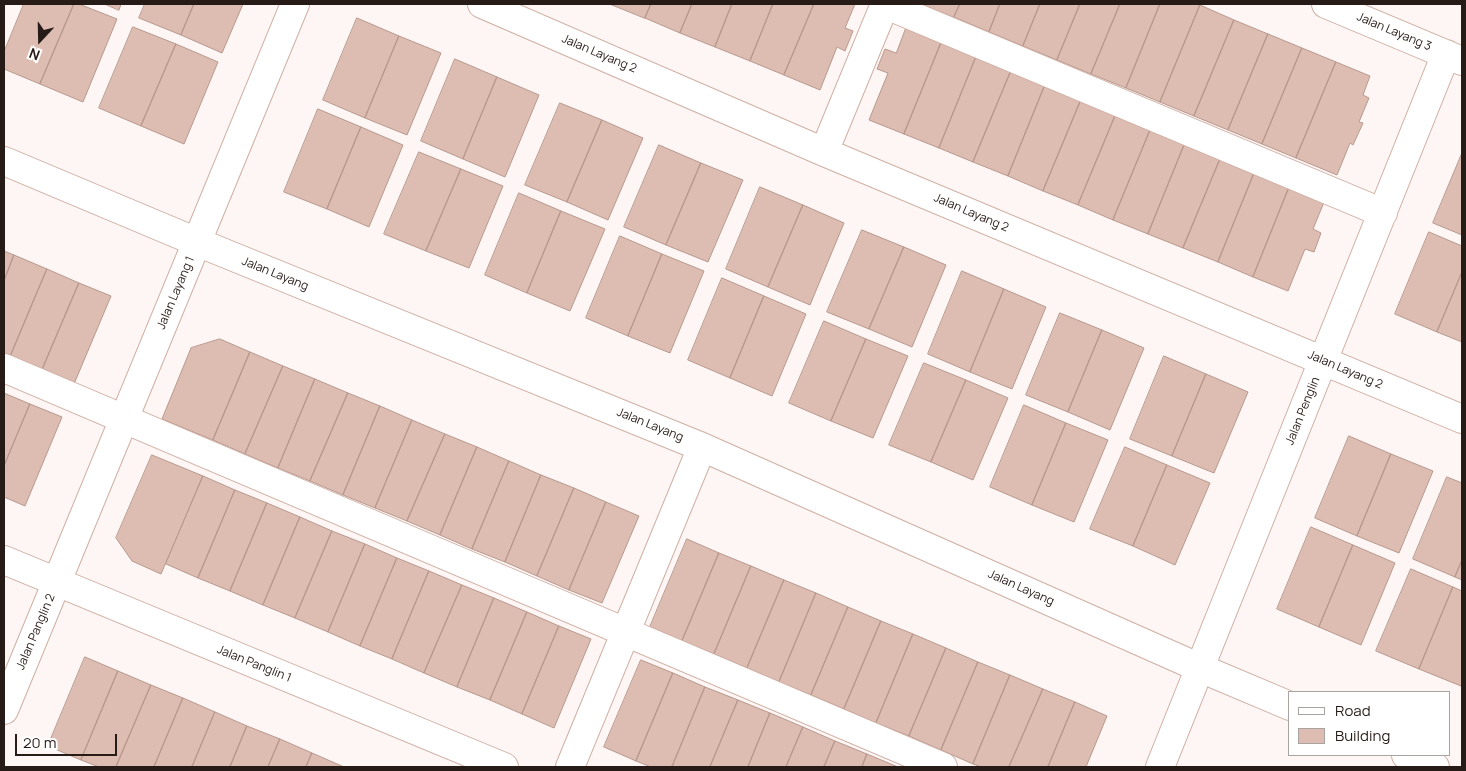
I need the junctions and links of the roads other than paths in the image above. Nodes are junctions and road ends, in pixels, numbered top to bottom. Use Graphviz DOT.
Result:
graph roads {
  1 [pos="295,4"];
  2 [pos="482,4"];
  3 [pos="885,4"];
  4 [pos="1326,4"];
  5 [pos="1454,57"];
  6 [pos="824,152"];
  7 [pos="4,161"];
  8 [pos="1382,213"];
  9 [pos="197,242"];
  10 [pos="1323,361"];
  11 [pos="4,368"];
  12 [pos="123,418"];
  13 [pos="1462,419"];
  14 [pos="702,447"];
  15 [pos="4,560"];
  16 [pos="57,582"];
  17 [pos="625,633"];
  18 [pos="1200,668"];
  19 [pos="1288,705"];
  20 [pos="4,710"];
  21 [pos="1408,756"];
  22 [pos="504,767"];
  23 [pos="570,767"];
  24 [pos="943,767"];
  25 [pos="1160,767"];
  26 [pos="1435,767"];
  1 -- 9 [label="street, Jalan Layang 1"];
  2 -- 6 [label="street, Jalan Layang 2"];
  3 -- 6 [label="street"];
  3 -- 8 [label="street"];
  4 -- 5 [label="street, Jalan Layang 3"];
  5 -- 8 [label="street, Jalan Penglin"];
  6 -- 10 [label="street, Jalan Layang 2"];
  7 -- 9 [label="street, Jalan Layang"];
  8 -- 10 [label="street, Jalan Penglin"];
  9 -- 12 [label="street, Jalan Layang 1"];
  9 -- 14 [label="street, Jalan Layang"];
  10 -- 13 [label="street, Jalan Layang 2"];
  10 -- 18 [label="street, Jalan Penglin"];
  11 -- 12 [label="street"];
  12 -- 16 [label="street, Jalan Layang 1"];
  12 -- 17 [label="street"];
  14 -- 17 [label="street"];
  14 -- 18 [label="street, Jalan Layang"];
  15 -- 16 [label="street, Jalan Panglin 1"];
  16 -- 20 [label="street, Jalan Panglin 2"];
  16 -- 22 [label="street, Jalan Panglin 1"];
  17 -- 23 [label="street"];
  17 -- 24 [label="street"];
  18 -- 19 [label="street, Jalan Layang"];
  18 -- 25 [label="street, Jalan Penglin"];
  21 -- 26 [label="street"];
}
